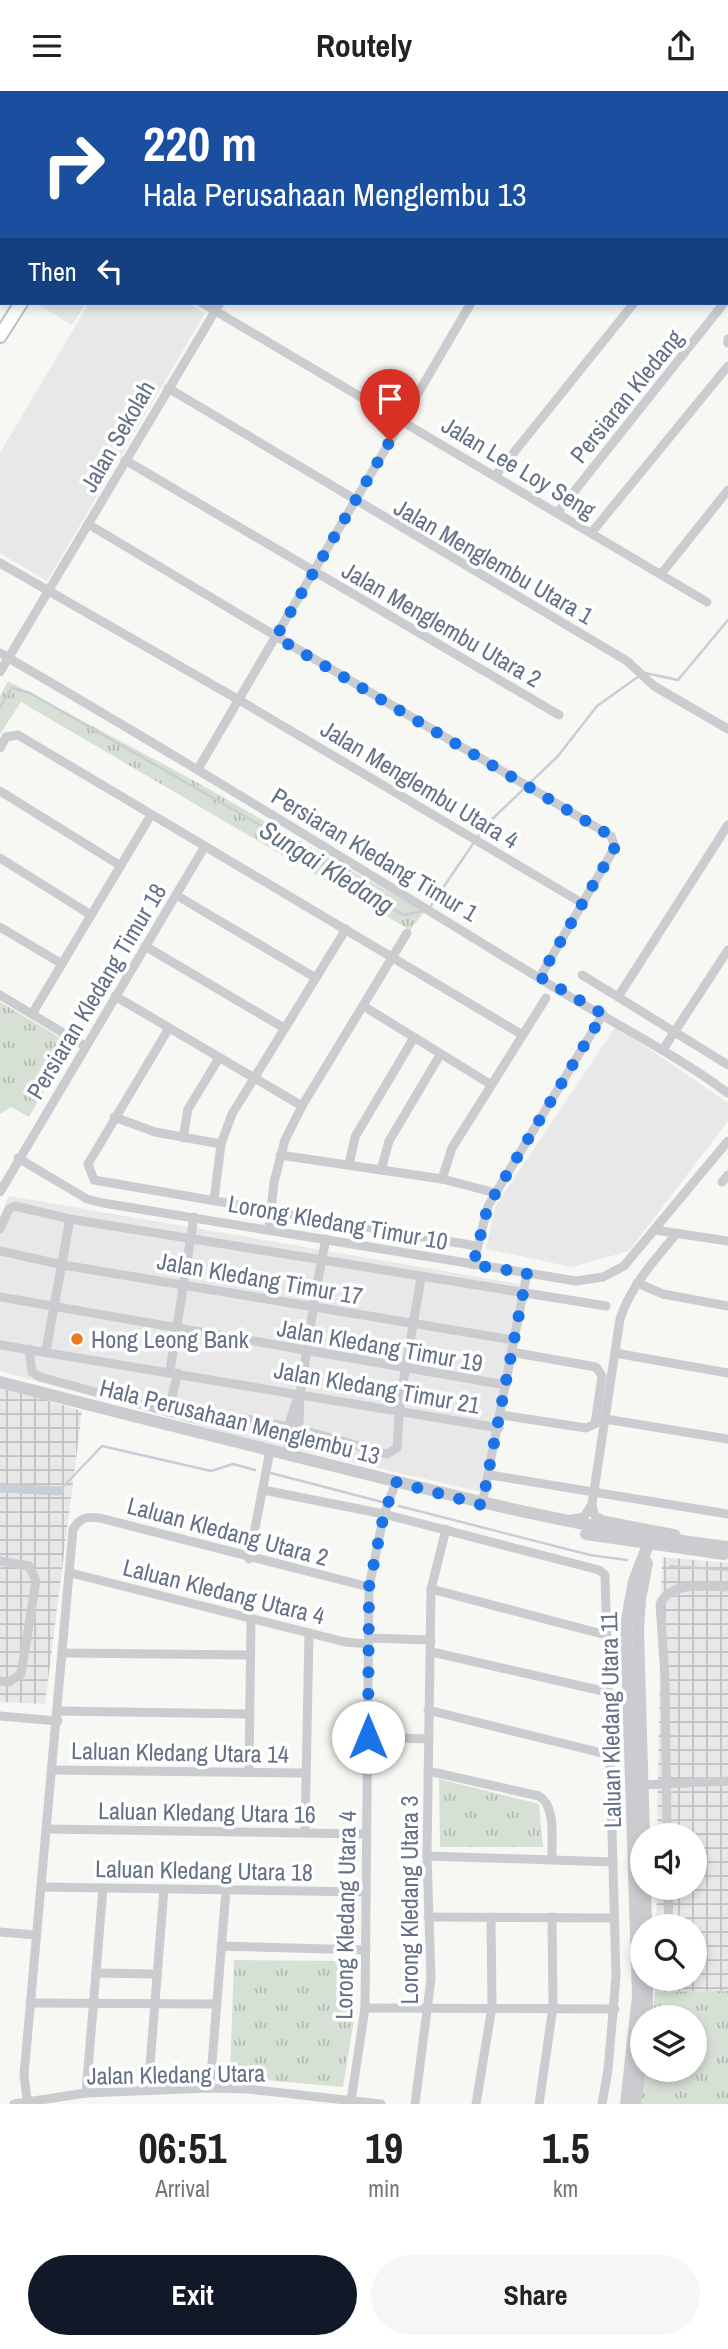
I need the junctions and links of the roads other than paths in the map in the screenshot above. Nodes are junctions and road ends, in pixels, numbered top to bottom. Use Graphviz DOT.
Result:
graph roads {
  1 [pos="17,305"];
  2 [pos="17,305"];
  3 [pos="470,305"];
  4 [pos="632,305"];
  5 [pos="722,305"];
  6 [pos="218,307"];
  7 [pos="0,328"];
  8 [pos="0,336"];
  9 [pos="728,366"];
  10 [pos="167,388"];
  11 [pos="401,420"];
  12 [pos="125,460"];
  13 [pos="495,476"];
  14 [pos="728,490"];
  15 [pos="355,502"];
  16 [pos="557,513"];
  17 [pos="88,524"];
  18 [pos="592,533"];
  19 [pos="0,563"];
  20 [pos="315,572"];
  21 [pos="662,573"];
  22 [pos="50,590"];
  23 [pos="707,602"];
  24 [pos="276,637"];
  25 [pos="4,655"];
  26 [pos="0,672"];
  27 [pos="239,699"];
  28 [pos="559,715"];
  29 [pos="728,729"];
  30 [pos="0,748"];
  31 [pos="198,769"];
  32 [pos="0,791"];
  33 [pos="151,815"];
  34 [pos="728,825"];
  35 [pos="205,846"];
  36 [pos="0,858"];
  37 [pos="121,866"];
  38 [pos="176,895"];
  39 [pos="582,903"];
  40 [pos="91,915"];
  41 [pos="0,927"];
  42 [pos="346,929"];
  43 [pos="407,933"];
  44 [pos="145,946"];
  45 [pos="728,950"];
  46 [pos="393,958"];
  47 [pos="62,964"];
  48 [pos="582,975"];
  49 [pos="540,977"];
  50 [pos="316,978"];
  51 [pos="0,996"];
  52 [pos="115,996"];
  53 [pos="546,997"];
  54 [pos="618,997"];
  55 [pos="365,1007"];
  56 [pos="32,1014"];
  57 [pos="603,1014"];
  58 [pos="169,1028"];
  59 [pos="284,1028"];
  60 [pos="675,1031"];
  61 [pos="521,1034"];
  62 [pos="413,1039"];
  63 [pos="85,1046"];
  64 [pos="664,1048"];
  65 [pos="440,1055"];
  66 [pos="219,1058"];
  67 [pos="728,1065"];
  68 [pos="253,1077"];
  69 [pos="490,1084"];
  70 [pos="728,1093"];
  71 [pos="302,1106"];
  72 [pos="114,1117"];
  73 [pos="183,1138"];
  74 [pos="728,1141"];
  75 [pos="221,1144"];
  76 [pos="280,1155"];
  77 [pos="18,1158"];
  78 [pos="349,1165"];
  79 [pos="381,1170"];
  80 [pos="442,1179"];
  81 [pos="0,1192"];
  82 [pos="496,1193"];
  83 [pos="214,1200"];
  84 [pos="270,1210"];
  85 [pos="194,1217"];
  86 [pos="71,1219"];
  87 [pos="0,1229"];
  88 [pos="269,1229"];
  89 [pos="655,1230"];
  90 [pos="677,1233"];
  91 [pos="191,1239"];
  92 [pos="326,1239"];
  93 [pos="728,1241"];
  94 [pos="476,1246"];
  95 [pos="0,1251"];
  96 [pos="321,1260"];
  97 [pos="63,1265"];
  98 [pos="473,1265"];
  99 [pos="527,1273"];
  100 [pos="421,1277"];
  101 [pos="636,1283"];
  102 [pos="184,1284"];
  103 [pos="522,1294"];
  104 [pos="0,1297"];
  105 [pos="728,1306"];
  106 [pos="314,1307"];
  107 [pos="607,1307"];
  108 [pos="54,1309"];
  109 [pos="413,1324"];
  110 [pos="177,1330"];
  111 [pos="513,1340"];
  112 [pos="0,1345"];
  113 [pos="29,1349"];
  114 [pos="46,1351"];
  115 [pos="307,1352"];
  116 [pos="511,1352"];
  117 [pos="615,1353"];
  118 [pos="406,1368"];
  119 [pos="174,1372"];
  120 [pos="728,1373"];
  121 [pos="0,1382"];
  122 [pos="506,1385"];
  123 [pos="300,1393"];
  124 [pos="400,1411"];
  125 [pos="168,1412"];
  126 [pos="501,1415"];
  127 [pos="605,1419"];
  128 [pos="288,1427"];
  129 [pos="499,1428"];
  130 [pos="299,1429"];
  131 [pos="728,1439"];
  132 [pos="270,1451"];
  133 [pos="288,1455"];
  134 [pos="490,1475"];
  135 [pos="396,1482"];
  136 [pos="263,1490"];
  137 [pos="593,1491"];
  138 [pos="476,1503"];
  139 [pos="592,1503"];
  140 [pos="384,1514"];
  141 [pos="728,1514"];
  142 [pos="545,1517"];
  143 [pos="446,1529"];
  144 [pos="596,1529"];
  145 [pos="609,1539"];
  146 [pos="648,1545"];
  147 [pos="701,1548"];
  148 [pos="726,1549"];
  149 [pos="249,1559"];
  150 [pos="0,1561"];
  151 [pos="71,1573"];
  152 [pos="638,1582"];
  153 [pos="369,1587"];
  154 [pos="728,1587"];
  155 [pos="431,1589"];
  156 [pos="251,1618"];
  157 [pos="309,1633"];
  158 [pos="606,1635"];
  159 [pos="431,1640"];
  160 [pos="369,1641"];
  161 [pos="432,1652"];
  162 [pos="64,1653"];
  163 [pos="250,1655"];
  164 [pos="0,1681"];
  165 [pos="607,1692"];
  166 [pos="429,1710"];
  167 [pos="250,1714"];
  168 [pos="0,1716"];
  169 [pos="58,1716"];
  170 [pos="368,1737"];
  171 [pos="428,1739"];
  172 [pos="610,1755"];
  173 [pos="53,1770"];
  174 [pos="428,1771"];
  175 [pos="249,1772"];
  176 [pos="306,1773"];
  177 [pos="728,1781"];
  178 [pos="666,1783"];
  179 [pos="643,1784"];
  180 [pos="644,1823"];
  181 [pos="667,1823"];
  182 [pos="47,1829"];
  183 [pos="305,1833"];
  184 [pos="366,1834"];
  185 [pos="427,1856"];
  186 [pos="552,1860"];
  187 [pos="613,1862"];
  188 [pos="41,1887"];
  189 [pos="103,1888"];
  190 [pos="164,1889"];
  191 [pos="226,1890"];
  192 [pos="366,1892"];
  193 [pos="428,1917"];
  194 [pos="491,1917"];
  195 [pos="552,1917"];
  196 [pos="614,1918"];
  197 [pos="0,1932"];
  198 [pos="36,1934"];
  199 [pos="221,1947"];
  200 [pos="366,1950"];
  201 [pos="96,1973"];
  202 [pos="157,1974"];
  203 [pos="30,2003"];
  204 [pos="93,2004"];
  205 [pos="155,2004"];
  206 [pos="216,2004"];
  207 [pos="429,2006"];
  208 [pos="492,2007"];
  209 [pos="553,2007"];
  210 [pos="365,2008"];
  211 [pos="615,2009"];
  212 [pos="638,2082"];
  213 [pos="210,2088"];
  214 [pos="148,2091"];
  215 [pos="86,2093"];
  216 [pos="27,2100"];
  217 [pos="351,2101"];
  218 [pos="14,2104"];
  219 [pos="380,2104"];
  220 [pos="415,2104"];
  221 [pos="476,2104"];
  222 [pos="540,2104"];
  223 [pos="602,2104"];
  224 [pos="626,2104"];
  225 [pos="635,2104"];
  1 -- 7 [label="main road"];
  2 -- 8 [label="main road"];
  3 -- 11 [label="street"];
  4 -- 13 [label="street"];
  5 -- 16 [label="street, Persiaran Kledang"];
  6 -- 10 [label="street, Jalan Sekolah"];
  6 -- 11 [label="street, Jalan Lee Loy Seng"];
  9 -- 18 [label="street"];
  10 -- 12 [label="street, Jalan Sekolah"];
  10 -- 15 [label="street, Jalan Menglembu Utara 1"];
  11 -- 13 [label="street, Jalan Lee Loy Seng"];
  11 -- 15 [label="street"];
  12 -- 17 [label="street, Jalan Sekolah"];
  12 -- 20 [label="street, Jalan Menglembu Utara 2"];
  13 -- 16 [label="street, Jalan Lee Loy Seng"];
  14 -- 21 [label="street"];
  15 -- 20 [label="street"];
  15 -- 29 [label="street, Jalan Menglembu Utara 1"];
  16 -- 18 [label="street, Jalan Lee Loy Seng"];
  17 -- 22 [label="street, Jalan Sekolah"];
  17 -- 24 [label="street"];
  18 -- 21 [label="street, Jalan Lee Loy Seng"];
  19 -- 22 [label="street, Jalan Menglembu Utara 4"];
  20 -- 24 [label="street"];
  20 -- 28 [label="street, Jalan Menglembu Utara 2"];
  21 -- 23 [label="street, Jalan Lee Loy Seng"];
  22 -- 25 [label="street, Jalan Sekolah"];
  22 -- 27 [label="street, Jalan Menglembu Utara 4"];
  24 -- 27 [label="street"];
  24 -- 39 [label="street"];
  25 -- 26 [label="street, Jalan Sekolah"];
  25 -- 31 [label="street, Persiaran Kledang Timur 1"];
  27 -- 31 [label="street"];
  27 -- 39 [label="street, Jalan Menglembu Utara 4"];
  30 -- 33 [label="street"];
  31 -- 49 [label="street, Persiaran Kledang Timur 1"];
  32 -- 37 [label="street"];
  33 -- 35 [label="street"];
  33 -- 37 [label="street"];
  34 -- 54 [label="street"];
  35 -- 38 [label="street, Persiaran Kledang Timur 18"];
  35 -- 42 [label="street"];
  36 -- 40 [label="street"];
  37 -- 40 [label="street"];
  38 -- 44 [label="street, Persiaran Kledang Timur 18"];
  38 -- 50 [label="street"];
  39 -- 49 [label="street"];
  40 -- 47 [label="street"];
  41 -- 47 [label="street"];
  42 -- 46 [label="street"];
  42 -- 50 [label="street"];
  43 -- 46 [label="street"];
  44 -- 52 [label="street, Persiaran Kledang Timur 18"];
  44 -- 59 [label="street"];
  45 -- 60 [label="street"];
  46 -- 55 [label="street"];
  46 -- 61 [label="street"];
  47 -- 56 [label="street"];
  48 -- 54 [label="street"];
  49 -- 57 [label="street, Persiaran Kledang Timur 1"];
  50 -- 59 [label="street"];
  51 -- 56 [label="street"];
  52 -- 58 [label="street"];
  52 -- 63 [label="street, Persiaran Kledang Timur 18"];
  53 -- 61 [label="street"];
  54 -- 60 [label="street"];
  55 -- 62 [label="street"];
  55 -- 71 [label="street"];
  56 -- 63 [label="street"];
  57 -- 64 [label="street, Persiaran Kledang Timur 1"];
  57 -- 82 [label="street"];
  58 -- 66 [label="street"];
  58 -- 72 [label="street"];
  59 -- 68 [label="street"];
  60 -- 64 [label="street"];
  60 -- 67 [label="street"];
  61 -- 69 [label="street"];
  62 -- 65 [label="street"];
  62 -- 78 [label="street"];
  63 -- 77 [label="street, Persiaran Kledang Timur 18"];
  64 -- 70 [label="street, Persiaran Kledang Timur 1"];
  65 -- 69 [label="street"];
  65 -- 79 [label="street"];
  66 -- 68 [label="street"];
  66 -- 73 [label="street"];
  68 -- 71 [label="street"];
  68 -- 75 [label="street"];
  69 -- 80 [label="street"];
  71 -- 76 [label="street"];
  72 -- 73 [label="street"];
  72 -- 83 [label="street, Lorong Kledang Timur 10"];
  73 -- 75 [label="street"];
  74 -- 89 [label="street, Lorong Kledang Timur 10"];
  75 -- 83 [label="street"];
  76 -- 78 [label="street"];
  76 -- 84 [label="street"];
  77 -- 81 [label="street, Persiaran Kledang Timur 18"];
  77 -- 85 [label="street, Lorong Kledang Timur 10"];
  78 -- 79 [label="street"];
  79 -- 80 [label="street"];
  80 -- 82 [label="street"];
  82 -- 94 [label="street"];
  83 -- 84 [label="street, Lorong Kledang Timur 10"];
  84 -- 88 [label="street"];
  84 -- 94 [label="street, Lorong Kledang Timur 10"];
  85 -- 88 [label="street, Lorong Kledang Timur 10"];
  85 -- 91 [label="street"];
  86 -- 87 [label="street"];
  86 -- 91 [label="street"];
  86 -- 97 [label="street"];
  88 -- 92 [label="street, Lorong Kledang Timur 10"];
  89 -- 90 [label="street"];
  89 -- 99 [label="street, Lorong Kledang Timur 10"];
  90 -- 93 [label="street"];
  90 -- 101 [label="street"];
  91 -- 96 [label="street"];
  91 -- 102 [label="street"];
  92 -- 96 [label="street"];
  92 -- 98 [label="street, Lorong Kledang Timur 10"];
  94 -- 98 [label="street"];
  95 -- 97 [label="street, Jalan Kledang Timur 17"];
  96 -- 100 [label="street"];
  96 -- 106 [label="street"];
  97 -- 102 [label="street, Jalan Kledang Timur 17"];
  97 -- 108 [label="street"];
  98 -- 99 [label="street, Lorong Kledang Timur 10"];
  99 -- 103 [label="street"];
  100 -- 103 [label="street"];
  100 -- 109 [label="street"];
  101 -- 105 [label="street"];
  101 -- 117 [label="street"];
  102 -- 106 [label="street, Jalan Kledang Timur 17"];
  102 -- 110 [label="street"];
  103 -- 107 [label="street"];
  103 -- 111 [label="street"];
  104 -- 108 [label="street, Jalan Kledang Timur 19"];
  106 -- 109 [label="street, Jalan Kledang Timur 17"];
  106 -- 115 [label="street"];
  108 -- 110 [label="street, Jalan Kledang Timur 19"];
  108 -- 114 [label="street"];
  109 -- 111 [label="street, Jalan Kledang Timur 17"];
  109 -- 118 [label="street"];
  110 -- 115 [label="street, Jalan Kledang Timur 19"];
  110 -- 119 [label="street"];
  111 -- 116 [label="street"];
  112 -- 113 [label="street, Jalan Kledang Timur 21"];
  113 -- 114 [label="street, Jalan Kledang Timur 21"];
  113 -- 125 [label="street"];
  114 -- 119 [label="street, Jalan Kledang Timur 21"];
  115 -- 118 [label="street, Jalan Kledang Timur 19"];
  115 -- 123 [label="street"];
  116 -- 122 [label="street"];
  116 -- 126 [label="street"];
  117 -- 120 [label="street"];
  117 -- 127 [label="street"];
  118 -- 122 [label="street, Jalan Kledang Timur 19"];
  118 -- 124 [label="street"];
  119 -- 123 [label="street, Jalan Kledang Timur 21"];
  119 -- 125 [label="street"];
  121 -- 132 [label="street, Hala Perusahaan Menglembu 13"];
  122 -- 126 [label="street"];
  123 -- 124 [label="street, Jalan Kledang Timur 21"];
  123 -- 128 [label="street"];
  123 -- 130 [label="street"];
  124 -- 129 [label="street, Jalan Kledang Timur 21"];
  124 -- 130 [label="street"];
  125 -- 128 [label="street"];
  126 -- 129 [label="street"];
  127 -- 131 [label="street"];
  127 -- 137 [label="street"];
  128 -- 133 [label="street"];
  129 -- 134 [label="street"];
  130 -- 133 [label="street"];
  132 -- 133 [label="street, Hala Perusahaan Menglembu 13"];
  132 -- 136 [label="street"];
  133 -- 135 [label="street, Hala Perusahaan Menglembu 13"];
  134 -- 137 [label="street"];
  134 -- 138 [label="street"];
  135 -- 138 [label="street, Hala Perusahaan Menglembu 13"];
  135 -- 140 [label="street, Lorong Kledang Utara 4"];
  136 -- 140 [label="street"];
  136 -- 149 [label="street"];
  137 -- 139 [label="street"];
  137 -- 141 [label="street"];
  138 -- 142 [label="street, Hala Perusahaan Menglembu 13"];
  138 -- 145 [label="street, Hala Perusahaan Menglembu 13"];
  139 -- 142 [label="street"];
  139 -- 148 [label="street"];
  140 -- 143 [label="street"];
  140 -- 153 [label="street, Lorong Kledang Utara 4"];
  142 -- 144 [label="street, Hala Perusahaan Menglembu 13"];
  143 -- 155 [label="street, Lorong Kledang Utara 3"];
  143 -- 158 [label="street"];
  144 -- 146 [label="street"];
  144 -- 147 [label="street, Hala Perusahaan Menglembu 13"];
  145 -- 146 [label="street, Hala Perusahaan Menglembu 13"];
  145 -- 152 [label="street"];
  146 -- 147 [label="street, Hala Perusahaan Menglembu 13"];
  146 -- 152 [label="street, Laluan Kledang Utara 11"];
  147 -- 148 [label="street, Hala Perusahaan Menglembu 13"];
  147 -- 152 [label="street"];
  149 -- 151 [label="street, Laluan Kledang Utara 2"];
  149 -- 153 [label="street, Laluan Kledang Utara 2"];
  150 -- 164 [label="street"];
  151 -- 156 [label="street, Laluan Kledang Utara 4"];
  151 -- 162 [label="street"];
  152 -- 179 [label="street, Laluan Kledang Utara 11"];
  152 -- 224 [label="street, Laluan Kledang Utara 11"];
  153 -- 160 [label="street, Lorong Kledang Utara 4"];
  154 -- 178 [label="street"];
  155 -- 158 [label="street"];
  155 -- 159 [label="street, Lorong Kledang Utara 3"];
  156 -- 157 [label="street, Laluan Kledang Utara 4"];
  156 -- 163 [label="street"];
  157 -- 160 [label="street, Laluan Kledang Utara 4"];
  157 -- 176 [label="street"];
  158 -- 165 [label="street"];
  159 -- 160 [label="street, Laluan Kledang Utara 4"];
  159 -- 161 [label="street, Lorong Kledang Utara 3"];
  160 -- 170 [label="street, Lorong Kledang Utara 4"];
  161 -- 165 [label="street"];
  161 -- 166 [label="street, Lorong Kledang Utara 3"];
  162 -- 163 [label="street"];
  162 -- 169 [label="street"];
  163 -- 167 [label="street"];
  165 -- 172 [label="street"];
  166 -- 171 [label="street, Lorong Kledang Utara 3"];
  166 -- 172 [label="street"];
  167 -- 169 [label="street"];
  167 -- 175 [label="street"];
  168 -- 169 [label="street"];
  169 -- 173 [label="street"];
  170 -- 171 [label="street"];
  170 -- 184 [label="street, Lorong Kledang Utara 4"];
  171 -- 174 [label="street, Lorong Kledang Utara 3"];
  172 -- 187 [label="street"];
  173 -- 175 [label="street, Laluan Kledang Utara 14"];
  173 -- 182 [label="street"];
  174 -- 185 [label="street, Lorong Kledang Utara 3"];
  174 -- 186 [label="street"];
  175 -- 176 [label="street, Laluan Kledang Utara 14"];
  176 -- 183 [label="street"];
  177 -- 178 [label="street"];
  178 -- 179 [label="street"];
  178 -- 181 [label="street"];
  179 -- 180 [label="street, Laluan Kledang Utara 11"];
  182 -- 183 [label="street, Laluan Kledang Utara 16"];
  182 -- 188 [label="street"];
  183 -- 184 [label="street, Laluan Kledang Utara 16"];
  184 -- 192 [label="street, Lorong Kledang Utara 4"];
  185 -- 186 [label="street"];
  185 -- 193 [label="street, Lorong Kledang Utara 3"];
  186 -- 187 [label="street"];
  187 -- 196 [label="street"];
  188 -- 189 [label="street, Laluan Kledang Utara 18"];
  188 -- 198 [label="street"];
  189 -- 190 [label="street, Laluan Kledang Utara 18"];
  189 -- 201 [label="street"];
  190 -- 191 [label="street, Laluan Kledang Utara 18"];
  190 -- 202 [label="street"];
  191 -- 192 [label="street, Laluan Kledang Utara 18"];
  191 -- 199 [label="street"];
  192 -- 200 [label="street, Lorong Kledang Utara 4"];
  193 -- 194 [label="street"];
  193 -- 207 [label="street, Lorong Kledang Utara 3"];
  194 -- 195 [label="street"];
  194 -- 208 [label="street"];
  195 -- 196 [label="street"];
  195 -- 209 [label="street"];
  196 -- 211 [label="street"];
  197 -- 198 [label="street"];
  198 -- 203 [label="street"];
  199 -- 200 [label="street"];
  199 -- 206 [label="street"];
  200 -- 210 [label="street, Lorong Kledang Utara 4"];
  201 -- 202 [label="street"];
  201 -- 204 [label="street"];
  202 -- 205 [label="street"];
  203 -- 204 [label="street"];
  203 -- 216 [label="street"];
  204 -- 205 [label="street"];
  204 -- 215 [label="street"];
  205 -- 206 [label="street"];
  205 -- 214 [label="street"];
  206 -- 213 [label="street"];
  207 -- 208 [label="street"];
  207 -- 210 [label="street"];
  207 -- 220 [label="street, Lorong Kledang Utara 3"];
  208 -- 209 [label="street"];
  208 -- 221 [label="street"];
  209 -- 211 [label="street"];
  209 -- 222 [label="street"];
  210 -- 217 [label="street, Lorong Kledang Utara 4"];
  211 -- 223 [label="street"];
  212 -- 225 [label="street"];
  213 -- 214 [label="street, Jalan Kledang Utara"];
  213 -- 217 [label="street, Jalan Kledang Utara"];
  214 -- 215 [label="street, Jalan Kledang Utara"];
  215 -- 216 [label="street, Jalan Kledang Utara"];
  216 -- 218 [label="street, Jalan Kledang Utara"];
  217 -- 219 [label="street, Jalan Kledang Utara"];
}
